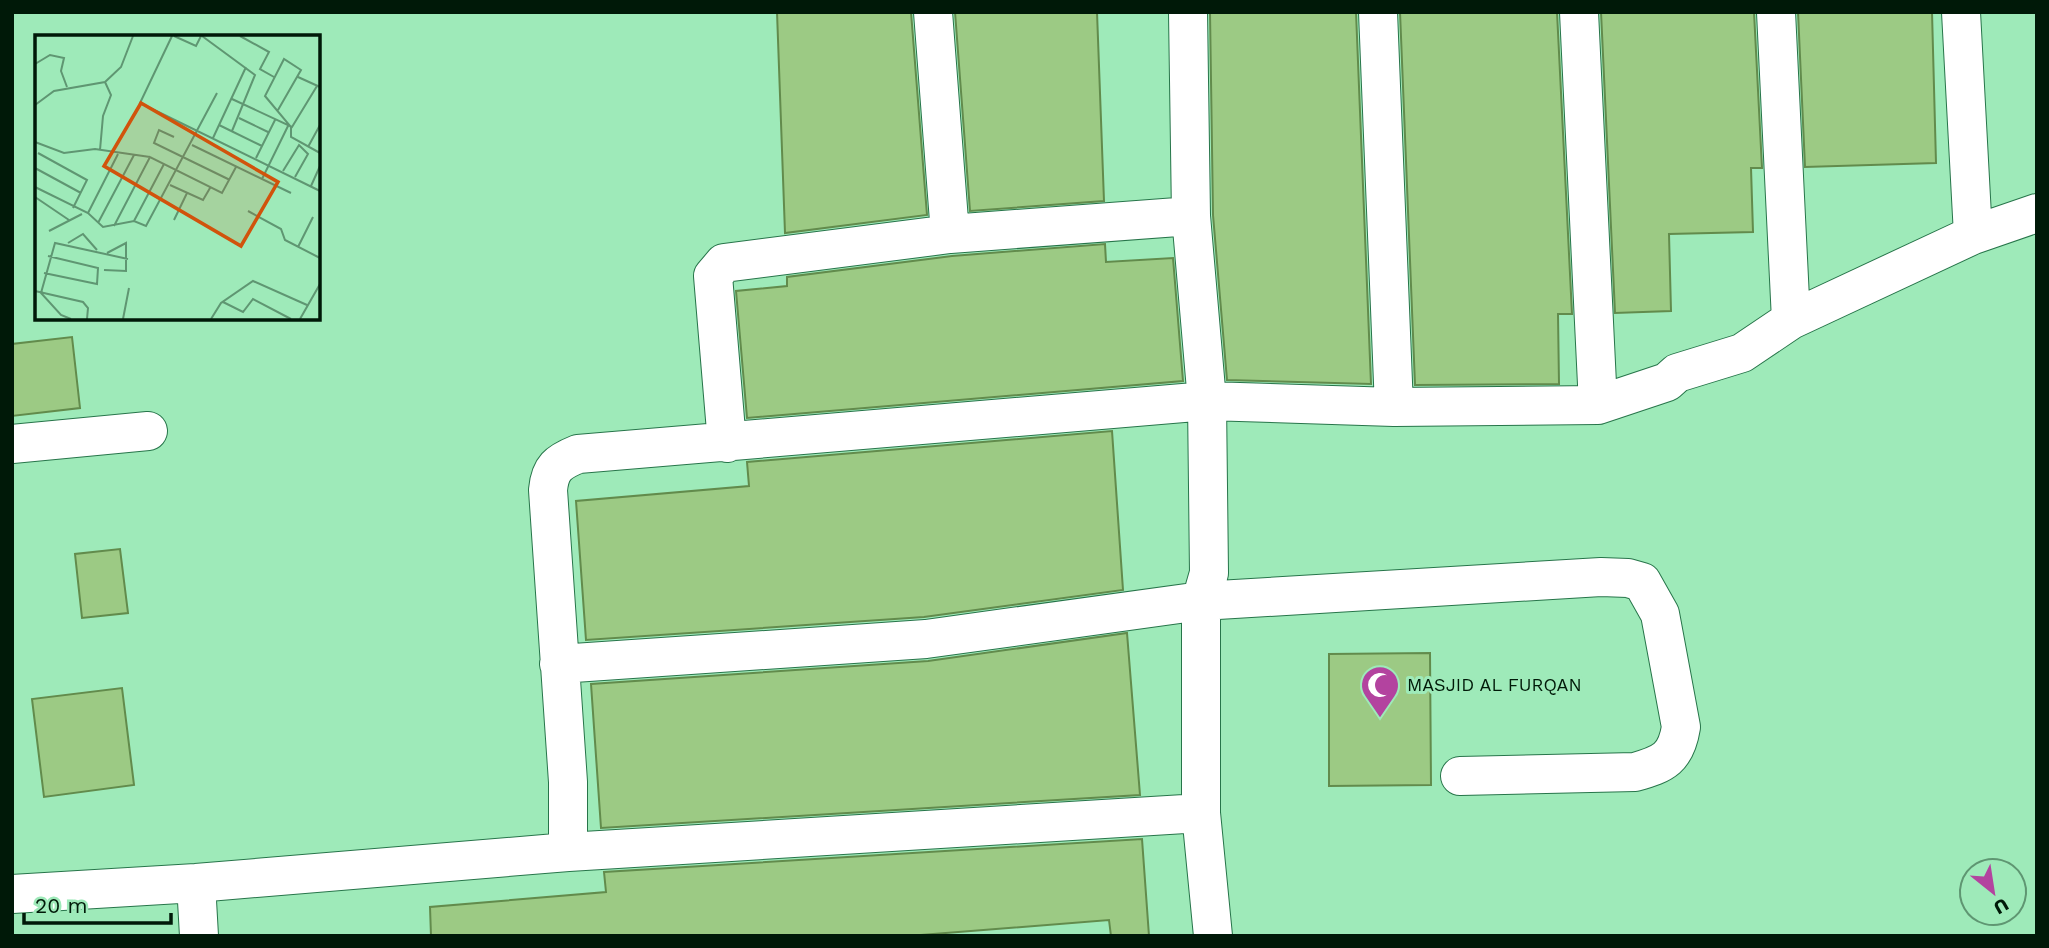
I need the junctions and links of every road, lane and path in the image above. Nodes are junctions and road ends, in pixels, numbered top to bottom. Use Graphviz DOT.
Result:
graph roads {
  1 [pos="933,12"];
  2 [pos="1188,12"];
  3 [pos="1378,12"];
  4 [pos="1578,12"];
  5 [pos="1776,12"];
  6 [pos="1961,12"];
  7 [pos="2037,213"];
  8 [pos="1191,216"];
  9 [pos="950,234"];
  10 [pos="1973,234"];
  11 [pos="1791,320"];
  12 [pos="1207,401"];
  13 [pos="1598,405"];
  14 [pos="1394,407"];
  15 [pos="148,431"];
  16 [pos="727,443"];
  17 [pos="12,444"];
  18 [pos="1202,601"];
  19 [pos="559,664"];
  20 [pos="1460,776"];
  21 [pos="1201,813"];
  22 [pos="568,852"];
  23 [pos="196,883"];
  24 [pos="12,894"];
  25 [pos="199,936"];
  26 [pos="1213,936"];
  1 -- 9 [label="street"];
  2 -- 8 [label="street"];
  3 -- 14 [label="street"];
  4 -- 13 [label="street"];
  5 -- 11 [label="street"];
  6 -- 10 [label="street"];
  7 -- 10 [label="street"];
  8 -- 9 [label="street"];
  8 -- 12 [label="street"];
  9 -- 16 [label="street"];
  10 -- 11 [label="street"];
  11 -- 13 [label="street"];
  12 -- 14 [label="street"];
  12 -- 16 [label="street"];
  12 -- 18 [label="street"];
  13 -- 14 [label="street"];
  15 -- 17 [label="street"];
  16 -- 19 [label="street"];
  18 -- 19 [label="street"];
  18 -- 20 [label="street"];
  18 -- 21 [label="street"];
  19 -- 22 [label="street"];
  21 -- 22 [label="street"];
  21 -- 26 [label="street"];
  22 -- 23 [label="street"];
  23 -- 24 [label="street"];
  23 -- 25 [label="street"];
}
